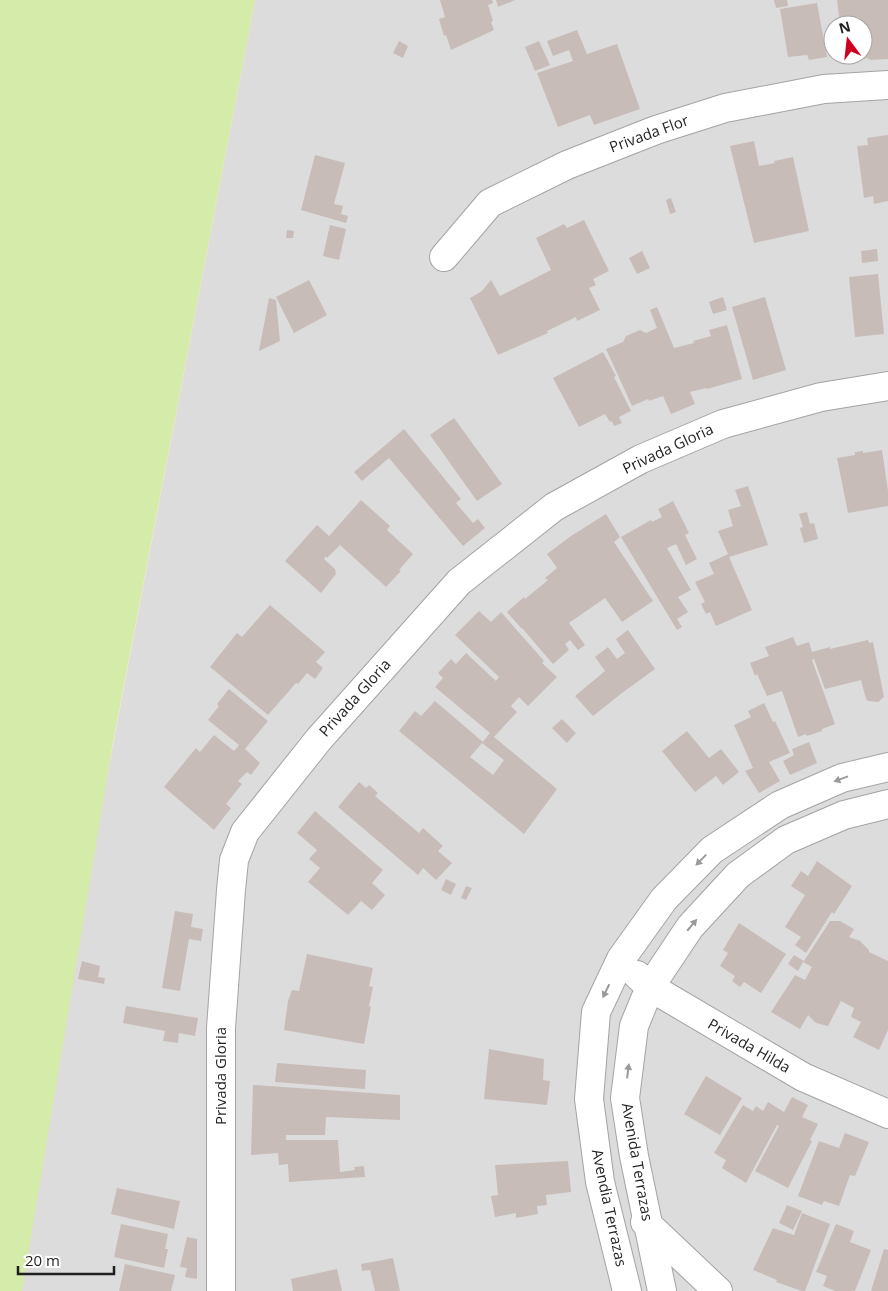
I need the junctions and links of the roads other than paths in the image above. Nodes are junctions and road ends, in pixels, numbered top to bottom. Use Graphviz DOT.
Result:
graph roads {
  1 [pos="888,85"];
  2 [pos="444,257"];
  3 [pos="888,386"];
  4 [pos="888,767"];
  5 [pos="888,804"];
  6 [pos="621,959"];
  7 [pos="650,987"];
  8 [pos="888,1114"];
  9 [pos="600,1182"];
  10 [pos="648,1224"];
  11 [pos="221,1291"];
  12 [pos="627,1291"];
  13 [pos="662,1291"];
  14 [pos="718,1291"];
  1 -- 2 [label="street, Privada Flor"];
  3 -- 11 [label="street, Privada Gloria"];
  4 -- 6 [label="street, Avendia Terrazas, one-way"];
  7 -- 5 [label="street, Avenida Terrazas, one-way"];
  6 -- 7 [label="street, Privada Hilda"];
  6 -- 9 [label="street, Avendia Terrazas, one-way"];
  7 -- 8 [label="street, Privada Hilda"];
  10 -- 7 [label="street, Avenida Terrazas, one-way"];
  9 -- 10 [label="street"];
  9 -- 12 [label="street, Avendia Terrazas"];
  10 -- 13 [label="street, Avenida Terrazas"];
  10 -- 14 [label="street"];
}
